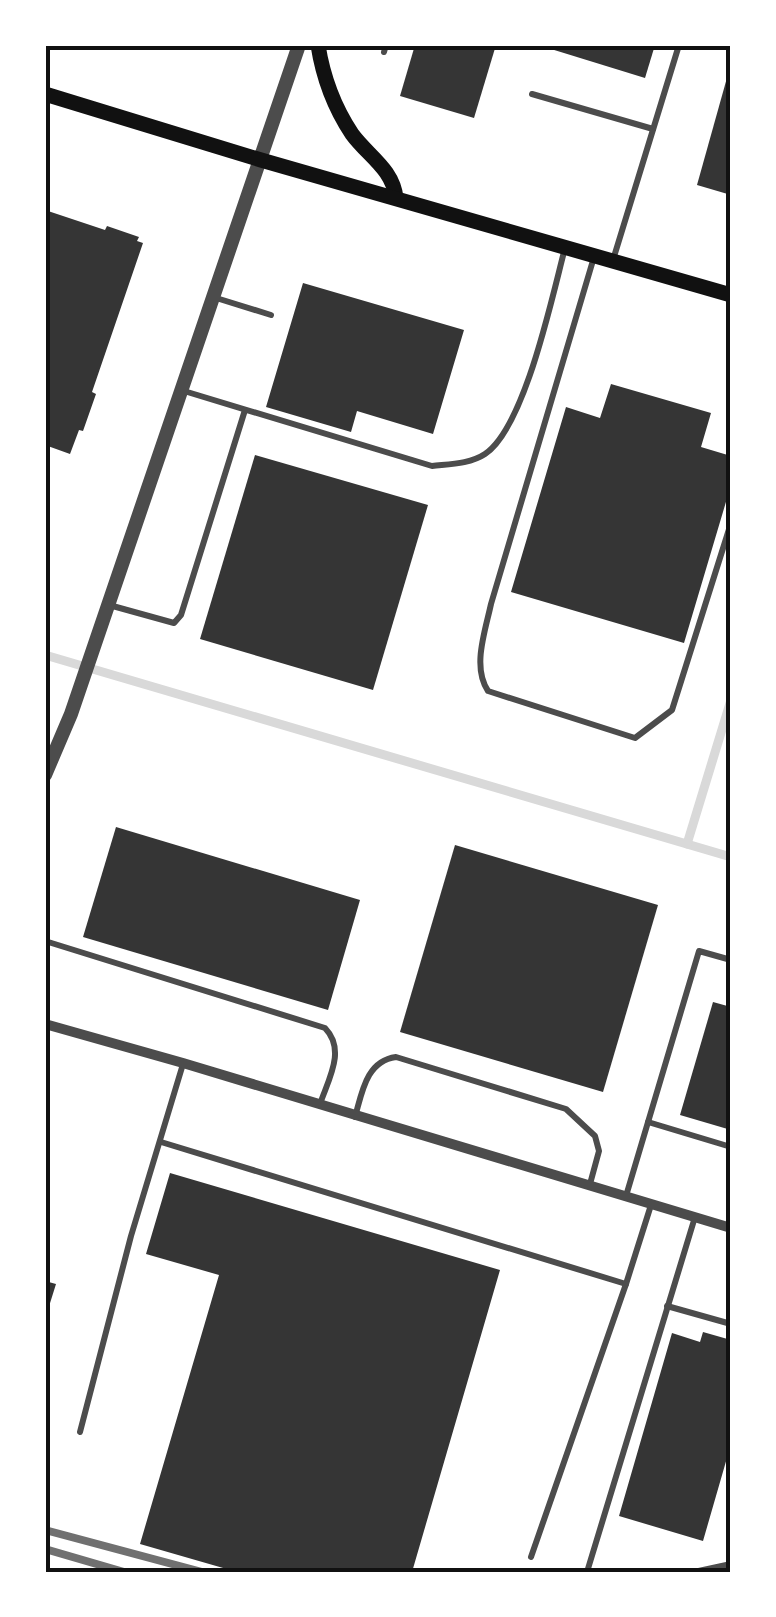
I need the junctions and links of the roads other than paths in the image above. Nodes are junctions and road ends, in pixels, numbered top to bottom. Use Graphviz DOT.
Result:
graph roads {
  1 [pos="300,45"];
  2 [pos="318,45"];
  3 [pos="678,45"];
  4 [pos="45,94"];
  5 [pos="532,94"];
  6 [pos="653,128"];
  7 [pos="261,160"];
  8 [pos="396,198"];
  9 [pos="566,247"];
  10 [pos="595,256"];
  11 [pos="613,261"];
  12 [pos="731,295"];
  13 [pos="212,297"];
  14 [pos="271,315"];
  15 [pos="180,389"];
  16 [pos="245,410"];
  17 [pos="731,523"];
  18 [pos="108,605"];
  19 [pos="46,773"];
  20 [pos="45,942"];
  21 [pos="731,960"];
  22 [pos="45,1024"];
  23 [pos="183,1063"];
  24 [pos="320,1104"];
  25 [pos="355,1117"];
  26 [pos="648,1122"];
  27 [pos="161,1142"];
  28 [pos="731,1147"];
  29 [pos="590,1186"];
  30 [pos="626,1197"];
  31 [pos="651,1205"];
  32 [pos="695,1217"];
  33 [pos="731,1228"];
  34 [pos="626,1284"];
  35 [pos="668,1306"];
  36 [pos="731,1324"];
  37 [pos="80,1432"];
  38 [pos="531,1557"];
  39 [pos="731,1564"];
  40 [pos="586,1572"];
  41 [pos="694,1572"];
  1 -- 7 [label="street"];
  2 -- 8 [label="main road"];
  3 -- 6 [label="lane"];
  4 -- 7 [label="main road"];
  5 -- 6 [label="lane"];
  6 -- 11 [label="lane"];
  7 -- 8 [label="main road"];
  7 -- 13 [label="street"];
  8 -- 9 [label="main road"];
  9 -- 10 [label="main road"];
  9 -- 16 [label="lane"];
  10 -- 11 [label="main road"];
  10 -- 17 [label="lane"];
  11 -- 12 [label="main road"];
  13 -- 14 [label="lane"];
  13 -- 15 [label="street"];
  15 -- 16 [label="lane"];
  15 -- 18 [label="street"];
  16 -- 18 [label="lane"];
  18 -- 19 [label="street"];
  20 -- 24 [label="lane"];
  21 -- 26 [label="lane"];
  22 -- 23 [label="street"];
  23 -- 24 [label="street"];
  23 -- 27 [label="lane"];
  24 -- 25 [label="street"];
  25 -- 29 [label="street"];
  25 -- 29 [label="lane"];
  26 -- 28 [label="lane"];
  26 -- 30 [label="lane"];
  27 -- 34 [label="lane"];
  27 -- 37 [label="lane"];
  29 -- 30 [label="street"];
  30 -- 31 [label="street"];
  31 -- 32 [label="street"];
  31 -- 34 [label="lane"];
  32 -- 33 [label="street"];
  32 -- 35 [label="lane"];
  34 -- 38 [label="lane"];
  35 -- 36 [label="lane"];
  35 -- 40 [label="lane"];
  39 -- 41 [label="lane"];
}
